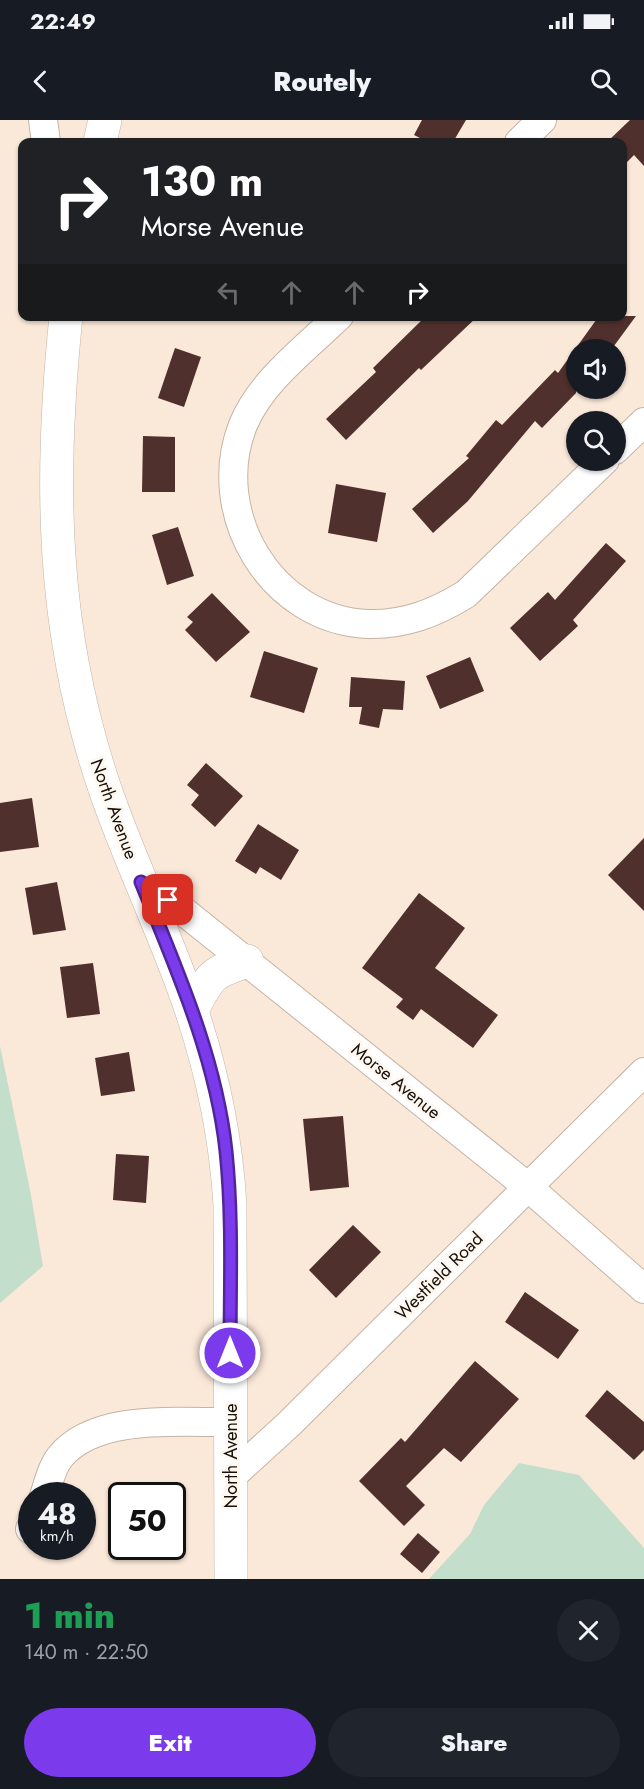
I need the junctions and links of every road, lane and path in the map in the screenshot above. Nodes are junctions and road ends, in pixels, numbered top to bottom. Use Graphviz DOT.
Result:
graph roads {
  1 [pos="43,120"];
  2 [pos="105,120"];
  3 [pos="542,120"];
  4 [pos="45,138"];
  5 [pos="101,138"];
  6 [pos="523,138"];
  7 [pos="66,321"];
  8 [pos="334,321"];
  9 [pos="644,422"];
  10 [pos="626,439"];
  11 [pos="593,471"];
  12 [pos="141,882"];
  13 [pos="247,961"];
  14 [pos="192,1010"];
  15 [pos="644,1072"];
  16 [pos="528,1187"];
  17 [pos="644,1289"];
  18 [pos="231,1422"];
  19 [pos="231,1477"];
  20 [pos="50,1482"];
  21 [pos="231,1579"];
  1 -- 4 [label="street"];
  2 -- 5 [label="main road"];
  3 -- 6 [label="street"];
  7 -- 12 [label="main road, North Avenue"];
  8 -- 11 [label="street"];
  9 -- 10 [label="street"];
  12 -- 13 [label="street, Morse Avenue"];
  12 -- 14 [label="main road, North Avenue"];
  13 -- 14 [label="main road"];
  13 -- 16 [label="street, Morse Avenue"];
  14 -- 18 [label="main road, North Avenue"];
  15 -- 16 [label="street, Westfield Road"];
  16 -- 17 [label="street, Morse Avenue"];
  16 -- 19 [label="street, Westfield Road"];
  18 -- 19 [label="main road, North Avenue"];
  18 -- 20 [label="street"];
  19 -- 21 [label="main road, North Avenue"];
}
